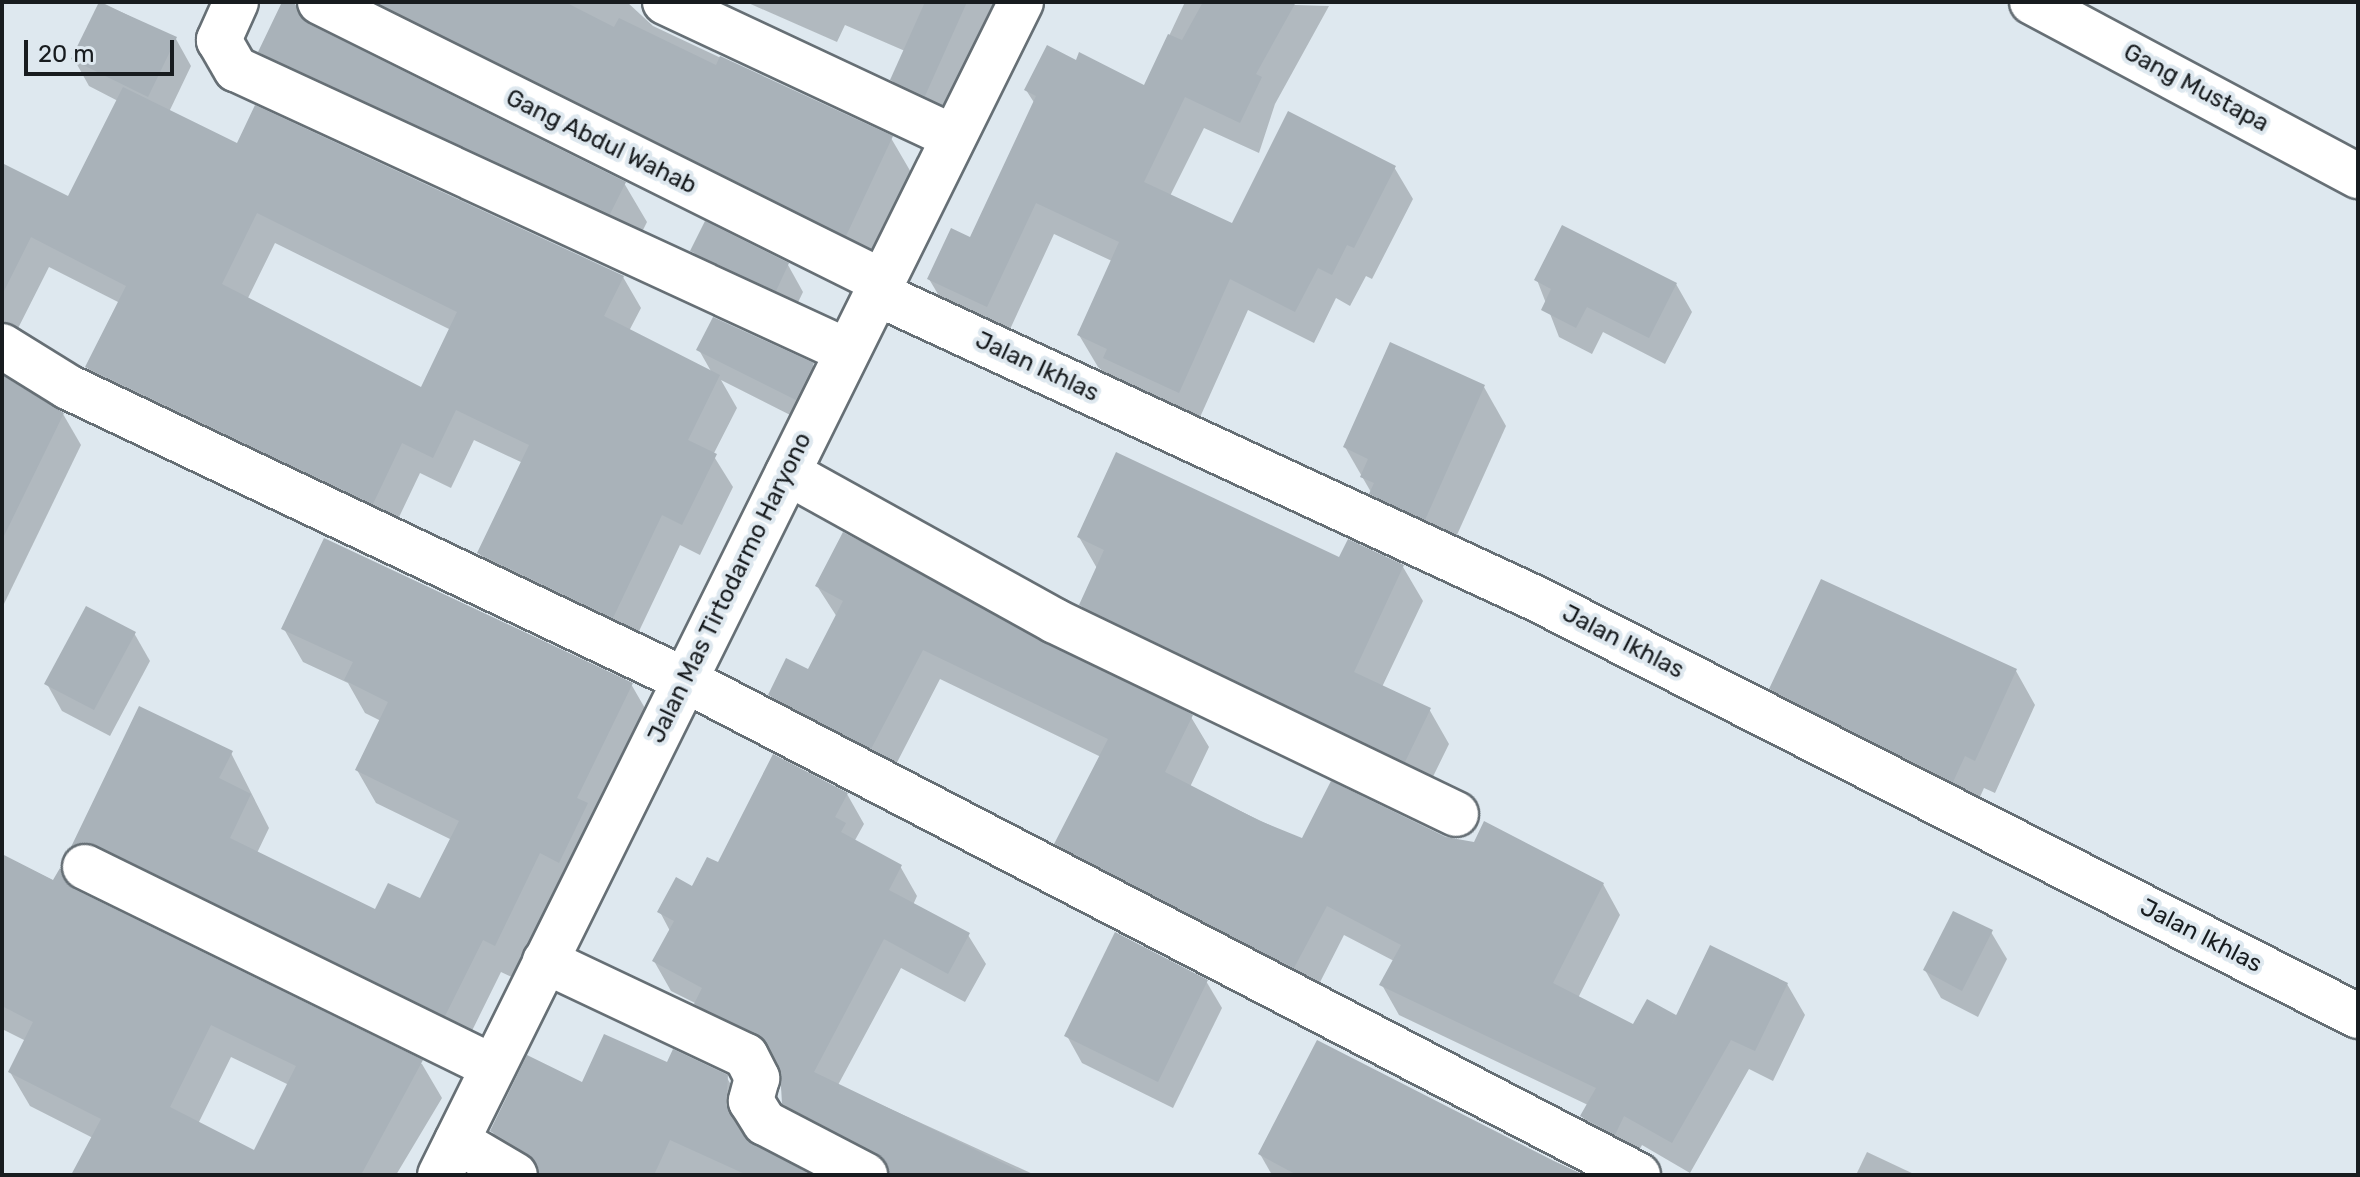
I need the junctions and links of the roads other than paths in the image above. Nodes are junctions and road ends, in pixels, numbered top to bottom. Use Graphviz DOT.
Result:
graph roads {
  1 [pos="236,2"];
  2 [pos="320,2"];
  3 [pos="665,2"];
  4 [pos="1021,2"];
  5 [pos="2032,2"];
  6 [pos="953,137"];
  7 [pos="2358,176"];
  8 [pos="880,287"];
  9 [pos="2,346"];
  10 [pos="847,351"];
  11 [pos="788,473"];
  12 [pos="685,680"];
  13 [pos="1456,814"];
  14 [pos="85,867"];
  15 [pos="545,961"];
  16 [pos="2358,1016"];
  17 [pos="493,1067"];
  18 [pos="448,1158"];
  19 [pos="515,1175"];
  20 [pos="865,1175"];
  21 [pos="1638,1175"];
  1 -- 10 [label="street"];
  2 -- 8 [label="street, Gang Abdul Wahab"];
  3 -- 6 [label="street"];
  4 -- 6 [label="street, Jalan Mas Tirtodarmo Haryono"];
  5 -- 7 [label="street, Gang Mustapa"];
  6 -- 8 [label="street, Jalan Mas Tirtodarmo Haryono"];
  8 -- 10 [label="street, Jalan Mas Tirtodarmo Haryono"];
  8 -- 16 [label="street, Jalan Ikhlas"];
  9 -- 12 [label="street"];
  10 -- 11 [label="street, Jalan Mas Tirtodarmo Haryono"];
  11 -- 12 [label="street, Jalan Mas Tirtodarmo Haryono"];
  11 -- 13 [label="street"];
  12 -- 15 [label="street, Jalan Mas Tirtodarmo Haryono"];
  12 -- 21 [label="street"];
  14 -- 17 [label="street"];
  15 -- 17 [label="street, Jalan Mas Tirtodarmo Haryono"];
  15 -- 20 [label="street"];
  17 -- 18 [label="street, Jalan Mas Tirtodarmo Haryono"];
  18 -- 19 [label="street"];
}
